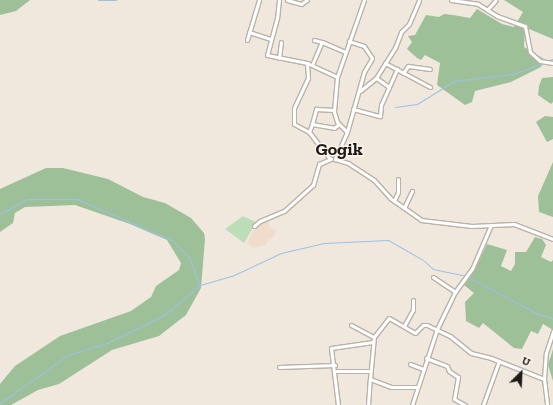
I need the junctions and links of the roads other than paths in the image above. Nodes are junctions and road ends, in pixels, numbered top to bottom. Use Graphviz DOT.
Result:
graph roads {
  1 [pos="259,0"];
  2 [pos="279,0"];
  3 [pos="287,0"];
  4 [pos="307,0"];
  5 [pos="364,0"];
  6 [pos="419,0"];
  7 [pos="452,0"];
  8 [pos="496,0"];
  9 [pos="488,10"];
  10 [pos="249,32"];
  11 [pos="247,40"];
  12 [pos="271,40"];
  13 [pos="314,40"];
  14 [pos="349,41"];
  15 [pos="281,42"];
  16 [pos="322,42"];
  17 [pos="345,52"];
  18 [pos="279,58"];
  19 [pos="306,63"];
  20 [pos="386,63"];
  21 [pos="553,63"];
  22 [pos="312,65"];
  23 [pos="397,69"];
  24 [pos="430,69"];
  25 [pos="403,73"];
  26 [pos="337,76"];
  27 [pos="376,78"];
  28 [pos="389,87"];
  29 [pos="430,87"];
  30 [pos="360,91"];
  31 [pos="353,108"];
  32 [pos="334,110"];
  33 [pos="312,124"];
  34 [pos="339,124"];
  35 [pos="309,132"];
  36 [pos="347,132"];
  37 [pos="330,159"];
  38 [pos="335,159"];
  39 [pos="398,179"];
  40 [pos="412,191"];
  41 [pos="394,201"];
  42 [pos="404,208"];
  43 [pos="491,225"];
  44 [pos="254,226"];
  45 [pos="553,239"];
  46 [pos="433,277"];
  47 [pos="455,292"];
  48 [pos="413,300"];
  49 [pos="351,325"];
  50 [pos="404,326"];
  51 [pos="437,329"];
  52 [pos="553,331"];
  53 [pos="374,337"];
  54 [pos="373,342"];
  55 [pos="426,358"];
  56 [pos="499,361"];
  57 [pos="410,364"];
  58 [pos="335,365"];
  59 [pos="279,367"];
  60 [pos="422,369"];
  61 [pos="336,371"];
  62 [pos="370,371"];
  63 [pos="370,379"];
  64 [pos="544,379"];
  65 [pos="417,387"];
  66 [pos="338,405"];
  67 [pos="368,405"];
  68 [pos="412,405"];
  69 [pos="465,405"];
  70 [pos="483,405"];
  71 [pos="547,405"];
  1 -- 10 [label="street"];
  2 -- 12 [label="street"];
  3 -- 4 [label="street"];
  5 -- 14 [label="street"];
  6 -- 20 [label="street"];
  7 -- 9 [label="street"];
  8 -- 9 [label="street"];
  9 -- 21 [label="street"];
  10 -- 11 [label="street"];
  10 -- 12 [label="street"];
  12 -- 18 [label="street"];
  13 -- 16 [label="street"];
  14 -- 17 [label="street"];
  14 -- 30 [label="street"];
  15 -- 18 [label="street"];
  16 -- 17 [label="street"];
  16 -- 22 [label="street"];
  17 -- 26 [label="street"];
  18 -- 19 [label="street"];
  19 -- 22 [label="street"];
  19 -- 35 [label="street"];
  20 -- 23 [label="street"];
  20 -- 27 [label="street"];
  22 -- 26 [label="street"];
  23 -- 25 [label="street"];
  23 -- 28 [label="street"];
  24 -- 25 [label="street"];
  25 -- 29 [label="street"];
  26 -- 32 [label="street"];
  27 -- 28 [label="street"];
  27 -- 30 [label="street"];
  28 -- 31 [label="street"];
  30 -- 31 [label="street"];
  31 -- 36 [label="street"];
  32 -- 33 [label="street"];
  32 -- 34 [label="street"];
  33 -- 34 [label="street"];
  33 -- 35 [label="street"];
  34 -- 36 [label="street"];
  35 -- 37 [label="street"];
  36 -- 38 [label="street"];
  37 -- 38 [label="street"];
  37 -- 44 [label="street"];
  38 -- 41 [label="street"];
  39 -- 41 [label="street"];
  40 -- 42 [label="street"];
  41 -- 42 [label="street"];
  42 -- 43 [label="street"];
  43 -- 45 [label="street"];
  43 -- 47 [label="street"];
  46 -- 47 [label="street"];
  47 -- 51 [label="street"];
  48 -- 50 [label="street"];
  49 -- 53 [label="street"];
  50 -- 51 [label="street"];
  50 -- 53 [label="street"];
  51 -- 55 [label="street"];
  51 -- 56 [label="street"];
  52 -- 64 [label="street"];
  53 -- 54 [label="street"];
  54 -- 58 [label="street"];
  54 -- 62 [label="street"];
  55 -- 60 [label="street"];
  55 -- 69 [label="street"];
  56 -- 64 [label="street"];
  56 -- 70 [label="street"];
  57 -- 60 [label="street"];
  58 -- 59 [label="street"];
  58 -- 61 [label="street"];
  60 -- 65 [label="street"];
  61 -- 62 [label="street"];
  61 -- 66 [label="street"];
  62 -- 63 [label="street"];
  63 -- 65 [label="street"];
  63 -- 67 [label="street"];
  64 -- 71 [label="street"];
  65 -- 68 [label="street"];
}
